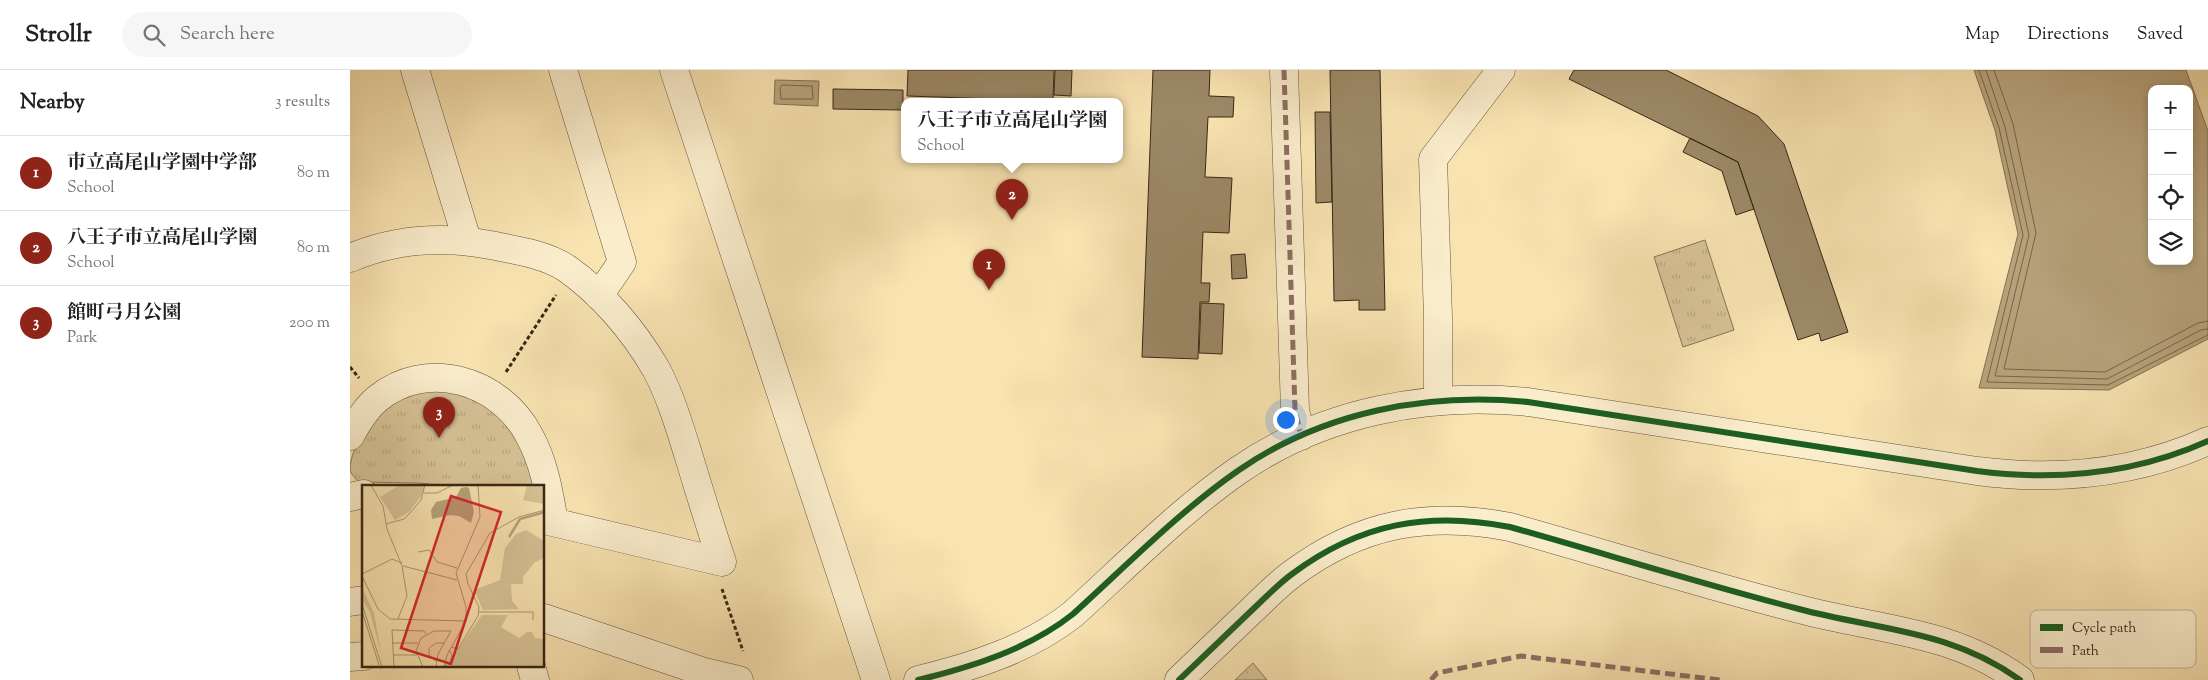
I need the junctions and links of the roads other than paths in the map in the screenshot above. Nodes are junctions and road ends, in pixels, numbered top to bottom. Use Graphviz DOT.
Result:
graph roads {
  1 [pos="414,70"];
  2 [pos="563,70"];
  3 [pos="674,70"];
  4 [pos="1284,70"];
  5 [pos="1501,70"];
  6 [pos="467,240"];
  7 [pos="350,258"];
  8 [pos="599,296"];
  9 [pos="1438,400"];
  10 [pos="350,436"];
  11 [pos="1301,436"];
  12 [pos="2208,441"];
  13 [pos="549,521"];
  14 [pos="545,618"];
  15 [pos="739,680"];
  16 [pos="876,680"];
  17 [pos="918,680"];
  18 [pos="1179,680"];
  19 [pos="2020,680"];
  1 -- 6 [label="street"];
  2 -- 8 [label="street"];
  3 -- 16 [label="street"];
  4 -- 11 [label="street"];
  5 -- 9 [label="street"];
  6 -- 7 [label="street"];
  6 -- 8 [label="street"];
  8 -- 13 [label="street"];
  9 -- 11 [label="street"];
  9 -- 12 [label="street"];
  10 -- 13 [label="street"];
  11 -- 17 [label="street"];
  14 -- 15 [label="street"];
  18 -- 19 [label="street"];
}
